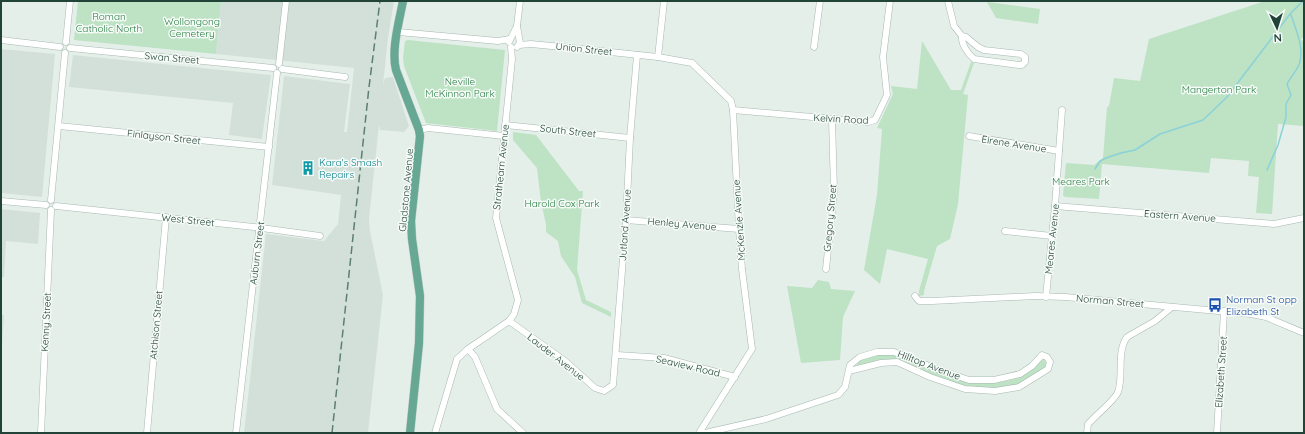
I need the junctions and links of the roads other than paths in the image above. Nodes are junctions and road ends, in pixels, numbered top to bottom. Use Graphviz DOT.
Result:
graph roads {
  1 [pos="70,1"];
  2 [pos="286,1"];
  3 [pos="403,1"];
  4 [pos="520,1"];
  5 [pos="664,1"];
  6 [pos="820,1"];
  7 [pos="890,1"];
  8 [pos="948,1"];
  9 [pos="398,32"];
  10 [pos="962,36"];
  11 [pos="1,40"];
  12 [pos="66,42"];
  13 [pos="514,42"];
  14 [pos="60,47"];
  15 [pos="814,47"];
  16 [pos="70,48"];
  17 [pos="65,53"];
  18 [pos="637,55"];
  19 [pos="658,58"];
  20 [pos="278,68"];
  21 [pos="345,77"];
  22 [pos="733,110"];
  23 [pos="1062,110"];
  24 [pos="832,120"];
  25 [pos="506,125"];
  26 [pos="59,126"];
  27 [pos="419,130"];
  28 [pos="504,136"];
  29 [pos="969,136"];
  30 [pos="630,138"];
  31 [pos="269,147"];
  32 [pos="1059,151"];
  33 [pos="1,201"];
  34 [pos="48,203"];
  35 [pos="1055,206"];
  36 [pos="53,208"];
  37 [pos="166,217"];
  38 [pos="1304,218"];
  39 [pos="626,220"];
  40 [pos="260,227"];
  41 [pos="739,229"];
  42 [pos="1005,231"];
  43 [pos="320,236"];
  44 [pos="1052,236"];
  45 [pos="826,269"];
  46 [pos="915,296"];
  47 [pos="1046,297"];
  48 [pos="1172,307"];
  49 [pos="1224,311"];
  50 [pos="509,321"];
  51 [pos="1304,333"];
  52 [pos="468,349"];
  53 [pos="616,355"];
  54 [pos="849,371"];
  55 [pos="735,377"];
  56 [pos="604,391"];
  57 [pos="41,433"];
  58 [pos="147,433"];
  59 [pos="236,433"];
  60 [pos="410,433"];
  61 [pos="435,433"];
  62 [pos="523,433"];
  63 [pos="699,433"];
  64 [pos="705,433"];
  65 [pos="1087,433"];
  66 [pos="1217,433"];
  1 -- 12 [label="street"];
  2 -- 20 [label="street, Auburn Street"];
  3 -- 9 [label="main road, Gladstone Avenue"];
  4 -- 13 [label="street"];
  5 -- 19 [label="street"];
  6 -- 15 [label="street"];
  7 -- 24 [label="street, Kelvin Road"];
  8 -- 10 [label="street"];
  9 -- 13 [label="street, Union Street"];
  9 -- 27 [label="main road, Gladstone Avenue"];
  10 -- 10 [label="street"];
  11 -- 14 [label="street"];
  12 -- 14 [label="street"];
  12 -- 16 [label="street"];
  13 -- 18 [label="street, Union Street"];
  13 -- 25 [label="street, Strathearn Avenue"];
  14 -- 17 [label="street"];
  16 -- 17 [label="street"];
  16 -- 20 [label="street, Swan Street"];
  17 -- 26 [label="street"];
  18 -- 19 [label="street"];
  18 -- 30 [label="street, Jutland Avenue"];
  19 -- 22 [label="street"];
  20 -- 21 [label="street, Swan Street"];
  20 -- 31 [label="street, Auburn Street"];
  22 -- 24 [label="street, Kelvin Road"];
  22 -- 41 [label="street, McKenzie Avenue"];
  23 -- 32 [label="street, Meares Avenue"];
  24 -- 45 [label="street, Gregory Street"];
  25 -- 28 [label="street, Strathearn Avenue"];
  25 -- 30 [label="street, South Street"];
  26 -- 31 [label="street, Finlayson Street"];
  26 -- 34 [label="street"];
  27 -- 28 [label="street"];
  27 -- 60 [label="main road, Gladstone Avenue"];
  28 -- 50 [label="street, Strathearn Avenue"];
  29 -- 32 [label="street, Eirene Avenue"];
  30 -- 39 [label="street, Jutland Avenue"];
  31 -- 40 [label="street, Auburn Street"];
  32 -- 35 [label="street, Meares Avenue"];
  33 -- 34 [label="street"];
  34 -- 36 [label="street"];
  34 -- 36 [label="street"];
  35 -- 38 [label="street, Eastern Avenue"];
  35 -- 44 [label="street, Meares Avenue"];
  36 -- 37 [label="street, West Street"];
  36 -- 57 [label="street, Kenny Street"];
  37 -- 40 [label="street, West Street"];
  37 -- 58 [label="street, Atchison Street"];
  39 -- 41 [label="street, Henley Avenue"];
  39 -- 53 [label="street, Jutland Avenue"];
  40 -- 43 [label="street, West Street"];
  40 -- 59 [label="street, Auburn Street"];
  41 -- 55 [label="street, McKenzie Avenue"];
  42 -- 44 [label="street"];
  44 -- 47 [label="street, Meares Avenue"];
  46 -- 47 [label="street, Norman Street"];
  47 -- 48 [label="street, Norman Street"];
  48 -- 49 [label="street, Norman Street"];
  48 -- 65 [label="street"];
  49 -- 51 [label="street, Norman Street"];
  49 -- 66 [label="street, Elizabeth Street"];
  50 -- 52 [label="street"];
  50 -- 56 [label="street, Lauder Avenue"];
  52 -- 61 [label="street"];
  52 -- 62 [label="street"];
  53 -- 55 [label="street, Seaview Road"];
  53 -- 56 [label="street, Jutland Avenue"];
  54 -- 54 [label="street, Hilltop Avenue"];
  54 -- 64 [label="street, Hilltop Avenue"];
  55 -- 63 [label="street, McKenzie Avenue"];
}
